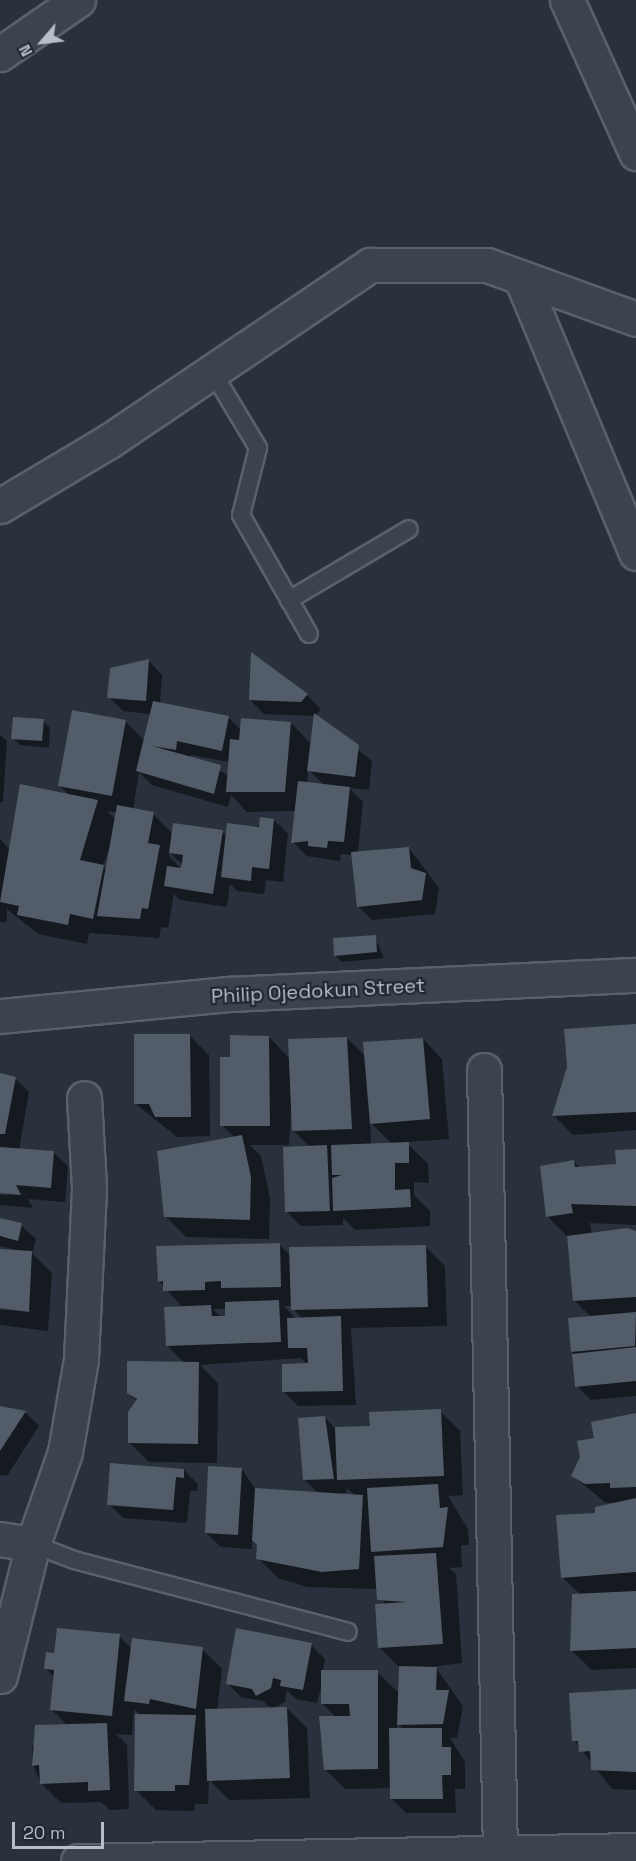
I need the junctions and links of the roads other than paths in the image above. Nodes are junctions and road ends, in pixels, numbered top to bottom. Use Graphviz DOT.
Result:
graph roads {
  1 [pos="78,0"];
  2 [pos="567,0"];
  3 [pos="0,54"];
  4 [pos="636,153"];
  5 [pos="521,278"];
  6 [pos="636,319"];
  7 [pos="212,371"];
  8 [pos="0,506"];
  9 [pos="409,529"];
  10 [pos="636,553"];
  11 [pos="289,600"];
  12 [pos="309,634"];
  13 [pos="636,975"];
  14 [pos="0,1016"];
  15 [pos="484,1070"];
  16 [pos="84,1098"];
  17 [pos="0,1539"];
  18 [pos="33,1544"];
  19 [pos="348,1632"];
  20 [pos="0,1676"];
  21 [pos="636,1850"];
  22 [pos="500,1852"];
  23 [pos="78,1861"];
  1 -- 3 [label="street"];
  2 -- 4 [label="street"];
  5 -- 6 [label="street"];
  5 -- 7 [label="street"];
  5 -- 10 [label="street"];
  7 -- 8 [label="street"];
  7 -- 11 [label="lane"];
  9 -- 11 [label="lane"];
  11 -- 12 [label="lane"];
  13 -- 14 [label="street, Philip Ojedokun Street"];
  15 -- 22 [label="street"];
  16 -- 18 [label="street"];
  17 -- 18 [label="street"];
  18 -- 19 [label="lane"];
  18 -- 20 [label="street"];
  21 -- 22 [label="street"];
  22 -- 23 [label="street"];
}
